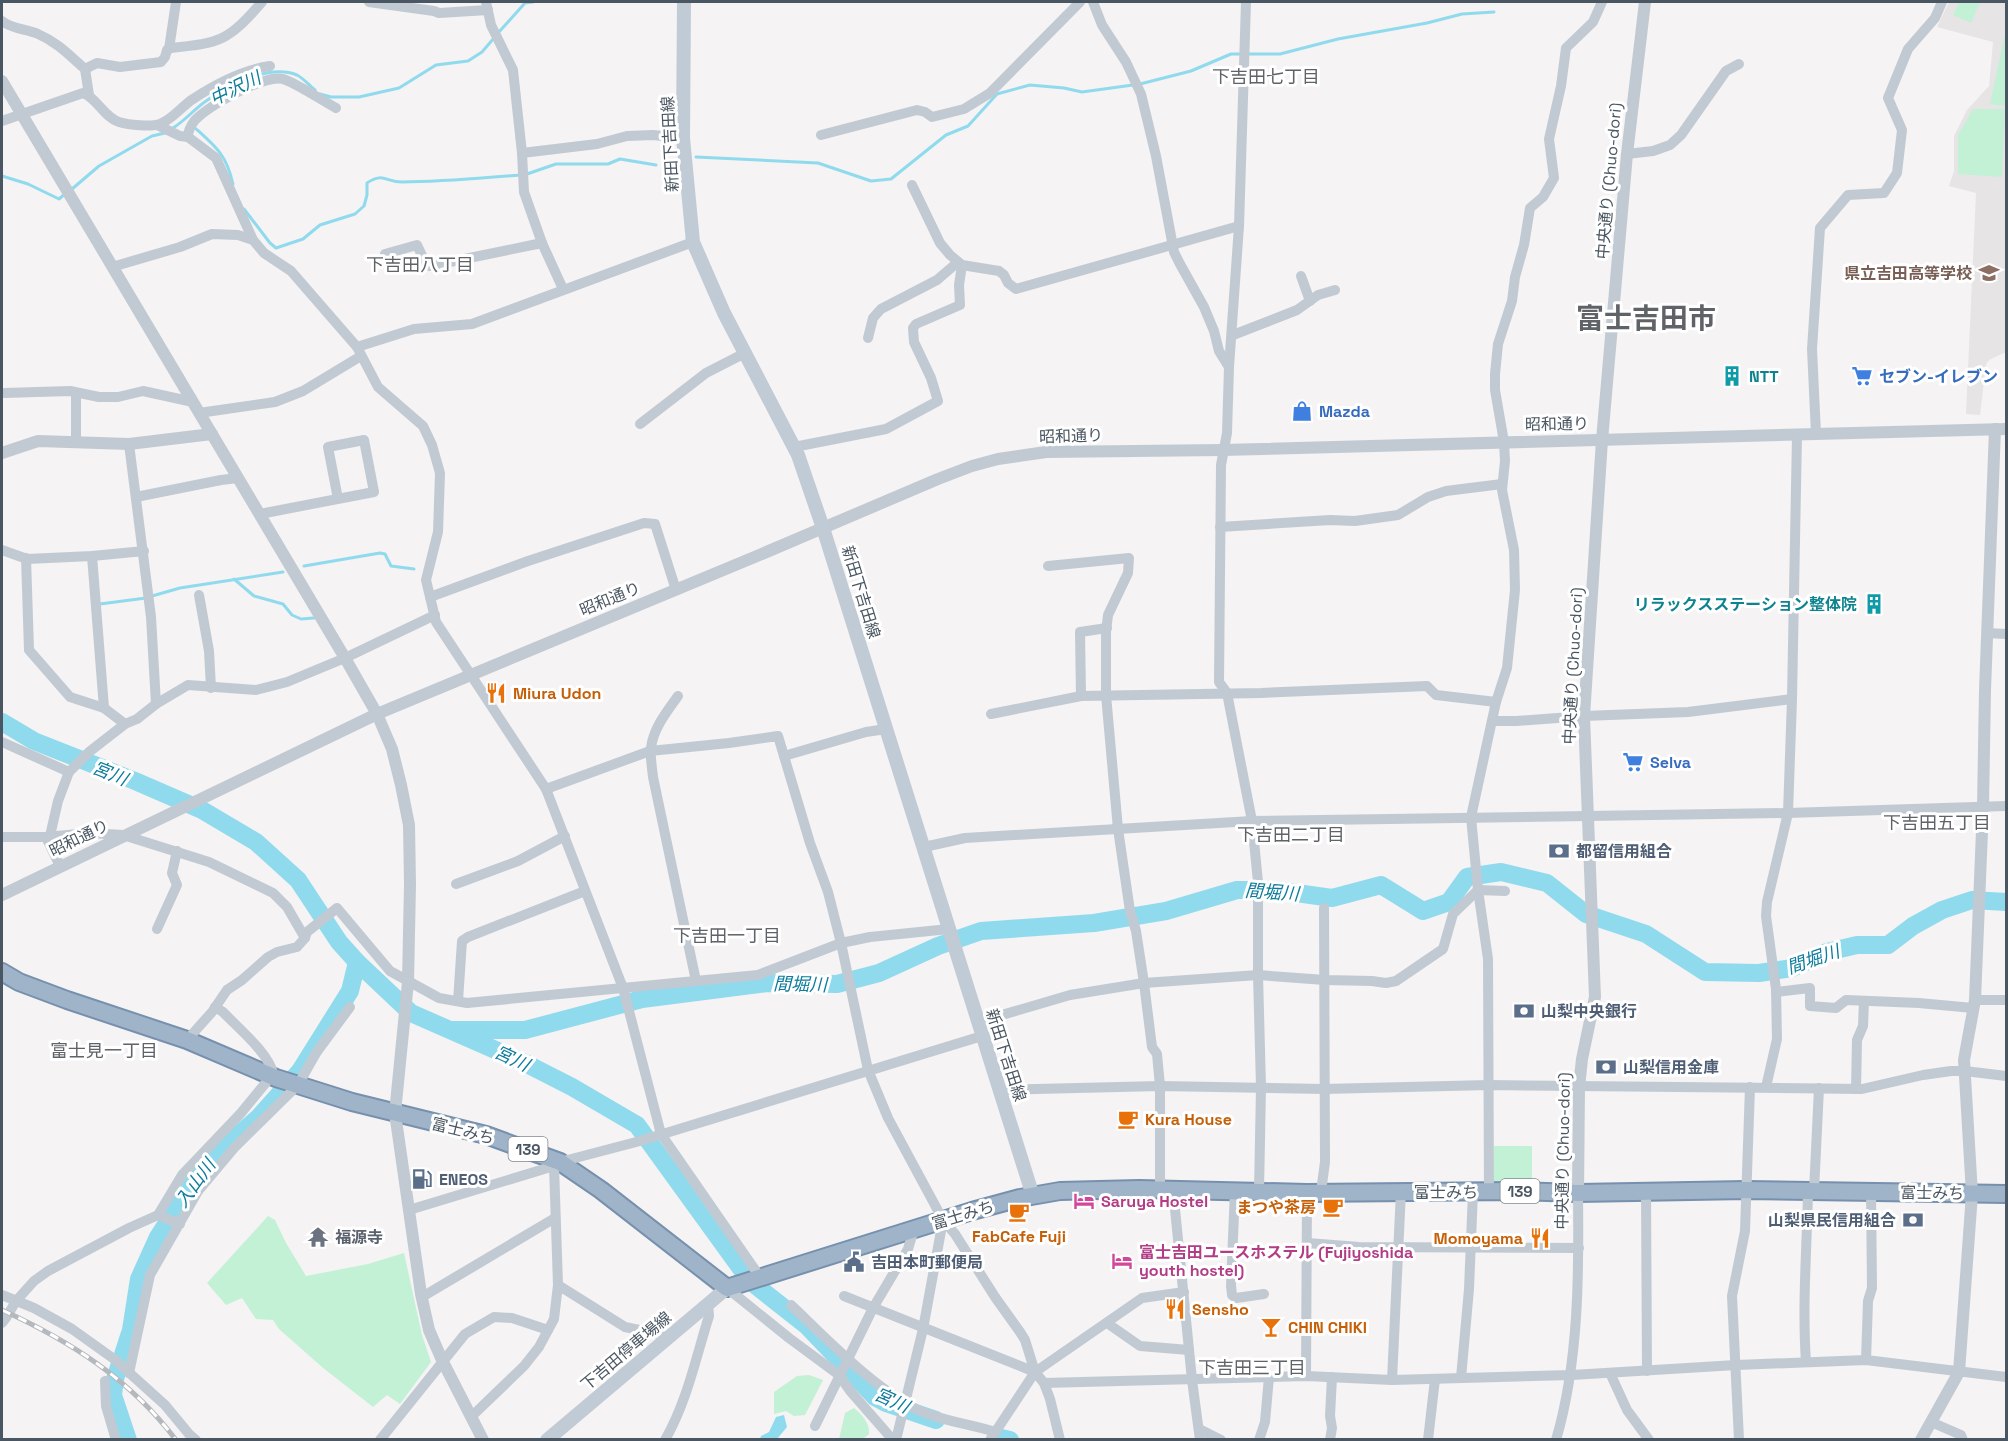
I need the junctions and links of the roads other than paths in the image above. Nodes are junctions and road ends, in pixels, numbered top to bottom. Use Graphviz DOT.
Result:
graph roads {
  1 [pos="176,2"];
  2 [pos="262,2"];
  3 [pos="369,2"];
  4 [pos="684,2"];
  5 [pos="1080,2"];
  6 [pos="1093,2"];
  7 [pos="1246,2"];
  8 [pos="1602,2"];
  9 [pos="1645,2"];
  10 [pos="1942,2"];
  11 [pos="487,6"];
  12 [pos="2,21"];
  13 [pos="169,49"];
  14 [pos="1740,64"];
  15 [pos="270,66"];
  16 [pos="85,69"];
  17 [pos="2,81"];
  18 [pos="89,95"];
  19 [pos="336,108"];
  20 [pos="21,114"];
  21 [pos="2,121"];
  22 [pos="157,125"];
  23 [pos="821,135"];
  24 [pos="188,137"];
  25 [pos="682,138"];
  26 [pos="522,153"];
  27 [pos="1627,154"];
  28 [pos="912,185"];
  29 [pos="1239,226"];
  30 [pos="253,240"];
  31 [pos="693,242"];
  32 [pos="542,243"];
  33 [pos="1173,245"];
  34 [pos="385,254"];
  35 [pos="960,263"];
  36 [pos="112,267"];
  37 [pos="1301,276"];
  38 [pos="563,289"];
  39 [pos="1335,290"];
  40 [pos="1310,301"];
  41 [pos="1233,335"];
  42 [pos="867,338"];
  43 [pos="359,351"];
  44 [pos="745,353"];
  45 [pos="1229,368"];
  46 [pos="4,393"];
  47 [pos="76,393"];
  48 [pos="196,408"];
  49 [pos="640,424"];
  50 [pos="2001,429"];
  51 [pos="212,434"];
  52 [pos="1816,434"];
  53 [pos="1797,435"];
  54 [pos="1602,440"];
  55 [pos="76,442"];
  56 [pos="1504,442"];
  57 [pos="129,444"];
  58 [pos="794,447"];
  59 [pos="1223,450"];
  60 [pos="2,453"];
  61 [pos="238,478"];
  62 [pos="1503,484"];
  63 [pos="136,497"];
  64 [pos="338,499"];
  65 [pos="260,514"];
  66 [pos="1220,527"];
  67 [pos="823,528"];
  68 [pos="2,550"];
  69 [pos="144,551"];
  70 [pos="92,556"];
  71 [pos="26,558"];
  72 [pos="1048,566"];
  73 [pos="676,590"];
  74 [pos="199,595"];
  75 [pos="430,597"];
  76 [pos="435,615"];
  77 [pos="1107,628"];
  78 [pos="1987,633"];
  79 [pos="2007,634"];
  80 [pos="345,658"];
  81 [pos="472,674"];
  82 [pos="211,688"];
  83 [pos="1227,693"];
  84 [pos="1106,695"];
  85 [pos="678,696"];
  86 [pos="1080,696"];
  87 [pos="1792,699"];
  88 [pos="1496,702"];
  89 [pos="156,704"];
  90 [pos="104,708"];
  91 [pos="377,714"];
  92 [pos="991,714"];
  93 [pos="1584,716"];
  94 [pos="1493,721"];
  95 [pos="125,724"];
  96 [pos="886,729"];
  97 [pos="2,742"];
  98 [pos="650,751"];
  99 [pos="784,756"];
  100 [pos="70,771"];
  101 [pos="546,789"];
  102 [pos="2007,806"];
  103 [pos="1983,807"];
  104 [pos="1788,813"];
  105 [pos="1587,814"];
  106 [pos="1471,817"];
  107 [pos="1252,821"];
  108 [pos="1118,829"];
  109 [pos="123,835"];
  110 [pos="565,836"];
  111 [pos="2,837"];
  112 [pos="48,837"];
  113 [pos="924,847"];
  114 [pos="177,851"];
  115 [pos="60,866"];
  116 [pos="456,884"];
  117 [pos="1478,890"];
  118 [pos="585,891"];
  119 [pos="1505,891"];
  120 [pos="2,895"];
  121 [pos="1324,908"];
  122 [pos="157,929"];
  123 [pos="306,935"];
  124 [pos="951,936"];
  125 [pos="841,943"];
  126 [pos="2,972"];
  127 [pos="1258,975"];
  128 [pos="1325,980"];
  129 [pos="696,981"];
  130 [pos="408,982"];
  131 [pos="1144,982"];
  132 [pos="1776,990"];
  133 [pos="623,992"];
  134 [pos="2007,1000"];
  135 [pos="458,1001"];
  136 [pos="1863,1001"];
  137 [pos="1974,1004"];
  138 [pos="215,1007"];
  139 [pos="350,1007"];
  140 [pos="978,1022"];
  141 [pos="982,1036"];
  142 [pos="187,1040"];
  143 [pos="868,1070"];
  144 [pos="1965,1071"];
  145 [pos="2007,1076"];
  146 [pos="274,1077"];
  147 [pos="296,1084"];
  148 [pos="1489,1085"];
  149 [pos="1160,1086"];
  150 [pos="1261,1087"];
  151 [pos="1579,1087"];
  152 [pos="1750,1087"];
  153 [pos="1766,1087"];
  154 [pos="1819,1088"];
  155 [pos="1324,1089"];
  156 [pos="1856,1089"];
  157 [pos="1000,1090"];
  158 [pos="395,1113"];
  159 [pos="659,1135"];
  160 [pos="557,1164"];
  161 [pos="1166,1189"];
  162 [pos="1235,1190"];
  163 [pos="1746,1190"];
  164 [pos="1259,1191"];
  165 [pos="1401,1191"];
  166 [pos="1811,1191"];
  167 [pos="1314,1192"];
  168 [pos="1481,1192"];
  169 [pos="1578,1192"];
  170 [pos="1646,1192"];
  171 [pos="1871,1192"];
  172 [pos="1972,1194"];
  173 [pos="2007,1194"];
  174 [pos="1033,1196"];
  175 [pos="409,1210"];
  176 [pos="160,1215"];
  177 [pos="555,1218"];
  178 [pos="944,1220"];
  179 [pos="179,1224"];
  180 [pos="914,1229"];
  181 [pos="1307,1243"];
  182 [pos="1398,1247"];
  183 [pos="1471,1248"];
  184 [pos="1579,1248"];
  185 [pos="759,1278"];
  186 [pos="558,1285"];
  187 [pos="732,1286"];
  188 [pos="1184,1292"];
  189 [pos="1264,1294"];
  190 [pos="2,1295"];
  191 [pos="844,1296"];
  192 [pos="422,1297"];
  193 [pos="16,1301"];
  194 [pos="708,1305"];
  195 [pos="791,1305"];
  196 [pos="873,1308"];
  197 [pos="2,1323"];
  198 [pos="1107,1323"];
  199 [pos="923,1329"];
  200 [pos="548,1330"];
  201 [pos="668,1336"];
  202 [pos="1189,1350"];
  203 [pos="848,1357"];
  204 [pos="442,1360"];
  205 [pos="1866,1360"];
  206 [pos="1806,1362"];
  207 [pos="1736,1365"];
  208 [pos="128,1371"];
  209 [pos="1647,1371"];
  210 [pos="1035,1372"];
  211 [pos="1959,1372"];
  212 [pos="1610,1373"];
  213 [pos="839,1375"];
  214 [pos="1306,1376"];
  215 [pos="1572,1376"];
  216 [pos="1269,1377"];
  217 [pos="1332,1377"];
  218 [pos="2007,1377"];
  219 [pos="1461,1378"];
  220 [pos="1435,1379"];
  221 [pos="1192,1380"];
  222 [pos="1392,1380"];
  223 [pos="105,1382"];
  224 [pos="1044,1383"];
  225 [pos="905,1403"];
  226 [pos="471,1417"];
  227 [pos="1931,1422"];
  228 [pos="815,1426"];
  229 [pos="1199,1434"];
  230 [pos="992,1436"];
  231 [pos="116,1440"];
  232 [pos="196,1440"];
  233 [pos="380,1440"];
  234 [pos="483,1440"];
  235 [pos="547,1440"];
  236 [pos="665,1440"];
  237 [pos="895,1440"];
  238 [pos="1060,1440"];
  239 [pos="1221,1440"];
  240 [pos="1259,1440"];
  241 [pos="1330,1440"];
  242 [pos="1428,1440"];
  243 [pos="1556,1440"];
  244 [pos="1649,1440"];
  245 [pos="1739,1440"];
  246 [pos="1921,1440"];
  247 [pos="1963,1440"];
  1 -- 13 [label="street"];
  2 -- 13 [label="street"];
  3 -- 11 [label="street"];
  4 -- 25 [label="main road, 新田下吉田線"];
  5 -- 23 [label="street"];
  6 -- 33 [label="street"];
  7 -- 29 [label="street"];
  8 -- 56 [label="street"];
  9 -- 27 [label="street, 中央通り (Chuo-dori)"];
  10 -- 52 [label="street"];
  11 -- 26 [label="street"];
  12 -- 16 [label="street"];
  13 -- 16 [label="street"];
  14 -- 27 [label="street"];
  15 -- 22 [label="street"];
  16 -- 18 [label="street"];
  17 -- 20 [label="street"];
  18 -- 20 [label="street"];
  18 -- 22 [label="street"];
  19 -- 24 [label="street"];
  20 -- 21 [label="street"];
  20 -- 36 [label="street"];
  22 -- 24 [label="street"];
  24 -- 30 [label="street"];
  25 -- 26 [label="street"];
  25 -- 31 [label="main road, 新田下吉田線"];
  26 -- 32 [label="street"];
  27 -- 54 [label="street, 中央通り (Chuo-dori)"];
  28 -- 35 [label="street"];
  29 -- 33 [label="street"];
  29 -- 41 [label="street"];
  30 -- 36 [label="street"];
  30 -- 43 [label="street"];
  31 -- 38 [label="street"];
  31 -- 44 [label="main road, 新田下吉田線"];
  32 -- 34 [label="street"];
  32 -- 38 [label="street"];
  33 -- 35 [label="street"];
  33 -- 45 [label="street"];
  35 -- 42 [label="street"];
  35 -- 58 [label="street"];
  36 -- 48 [label="street"];
  37 -- 40 [label="street"];
  38 -- 43 [label="street"];
  39 -- 40 [label="street"];
  40 -- 41 [label="street"];
  41 -- 45 [label="street"];
  43 -- 48 [label="street"];
  43 -- 75 [label="street"];
  44 -- 49 [label="street"];
  44 -- 58 [label="main road, 新田下吉田線"];
  45 -- 59 [label="street"];
  46 -- 47 [label="street"];
  47 -- 48 [label="street"];
  47 -- 55 [label="street"];
  48 -- 51 [label="street"];
  50 -- 52 [label="street, 昭和通り"];
  50 -- 78 [label="street"];
  51 -- 57 [label="street"];
  51 -- 61 [label="street"];
  52 -- 53 [label="street, 昭和通り"];
  53 -- 54 [label="street, 昭和通り"];
  53 -- 87 [label="street"];
  54 -- 56 [label="street, 昭和通り"];
  54 -- 93 [label="street, 中央通り (Chuo-dori)"];
  55 -- 57 [label="street"];
  55 -- 60 [label="street"];
  56 -- 59 [label="street, 昭和通り"];
  56 -- 62 [label="street"];
  57 -- 63 [label="street"];
  58 -- 67 [label="main road, 新田下吉田線"];
  59 -- 66 [label="street"];
  59 -- 67 [label="street, 昭和通り"];
  61 -- 63 [label="street"];
  61 -- 65 [label="street"];
  62 -- 66 [label="street"];
  62 -- 88 [label="street"];
  63 -- 69 [label="street"];
  64 -- 64 [label="street"];
  64 -- 65 [label="street"];
  65 -- 80 [label="street"];
  66 -- 83 [label="street"];
  67 -- 73 [label="street, 昭和通り"];
  67 -- 96 [label="main road, 新田下吉田線"];
  68 -- 71 [label="street"];
  69 -- 70 [label="street"];
  69 -- 89 [label="street"];
  70 -- 71 [label="street"];
  70 -- 90 [label="street"];
  71 -- 90 [label="street"];
  72 -- 77 [label="street"];
  73 -- 75 [label="street"];
  73 -- 81 [label="street, 昭和通り"];
  74 -- 82 [label="street"];
  75 -- 76 [label="street"];
  76 -- 80 [label="street"];
  76 -- 81 [label="street"];
  77 -- 84 [label="street"];
  77 -- 86 [label="street"];
  78 -- 79 [label="street"];
  78 -- 103 [label="street"];
  80 -- 82 [label="street"];
  80 -- 91 [label="street"];
  81 -- 91 [label="street, 昭和通り"];
  81 -- 101 [label="street"];
  82 -- 89 [label="street"];
  83 -- 84 [label="street"];
  83 -- 88 [label="street"];
  83 -- 107 [label="street"];
  84 -- 86 [label="street"];
  84 -- 108 [label="street"];
  85 -- 98 [label="street"];
  86 -- 92 [label="street"];
  87 -- 93 [label="street"];
  87 -- 104 [label="street"];
  88 -- 94 [label="street"];
  89 -- 95 [label="street"];
  90 -- 95 [label="street"];
  91 -- 109 [label="street, 昭和通り"];
  91 -- 130 [label="street"];
  93 -- 94 [label="street"];
  93 -- 105 [label="street, 中央通り (Chuo-dori)"];
  94 -- 106 [label="street"];
  95 -- 100 [label="street"];
  96 -- 99 [label="street"];
  96 -- 113 [label="main road, 新田下吉田線"];
  97 -- 100 [label="street"];
  98 -- 99 [label="street"];
  98 -- 101 [label="street"];
  98 -- 129 [label="street"];
  99 -- 125 [label="street"];
  100 -- 112 [label="street"];
  101 -- 110 [label="street"];
  102 -- 103 [label="street"];
  103 -- 104 [label="street"];
  103 -- 137 [label="street"];
  104 -- 105 [label="street"];
  104 -- 132 [label="street"];
  105 -- 106 [label="street"];
  105 -- 151 [label="street, 中央通り (Chuo-dori)"];
  106 -- 107 [label="street"];
  106 -- 117 [label="street"];
  107 -- 108 [label="street"];
  107 -- 127 [label="street"];
  108 -- 113 [label="street"];
  108 -- 131 [label="street"];
  109 -- 112 [label="street"];
  109 -- 114 [label="street"];
  109 -- 115 [label="street, 昭和通り"];
  110 -- 116 [label="street"];
  110 -- 118 [label="street"];
  111 -- 112 [label="street"];
  112 -- 115 [label="street"];
  113 -- 124 [label="main road, 新田下吉田線"];
  114 -- 122 [label="street"];
  114 -- 123 [label="street"];
  115 -- 120 [label="street, 昭和通り"];
  117 -- 119 [label="street"];
  117 -- 128 [label="street"];
  117 -- 148 [label="street"];
  118 -- 133 [label="street"];
  118 -- 135 [label="street"];
  121 -- 128 [label="street"];
  123 -- 130 [label="street"];
  123 -- 138 [label="street"];
  124 -- 125 [label="street"];
  124 -- 140 [label="main road, 新田下吉田線"];
  125 -- 129 [label="street"];
  125 -- 143 [label="street"];
  126 -- 142 [label="highway, 富士みち / 139"];
  127 -- 128 [label="street"];
  127 -- 131 [label="street"];
  127 -- 150 [label="street"];
  128 -- 155 [label="street"];
  129 -- 133 [label="street"];
  130 -- 135 [label="street"];
  130 -- 158 [label="street"];
  131 -- 140 [label="street"];
  131 -- 149 [label="street"];
  132 -- 136 [label="street"];
  132 -- 153 [label="street"];
  133 -- 135 [label="street"];
  133 -- 159 [label="street"];
  134 -- 137 [label="street"];
  136 -- 137 [label="street"];
  136 -- 156 [label="street"];
  137 -- 144 [label="street"];
  138 -- 142 [label="street"];
  138 -- 146 [label="street"];
  139 -- 147 [label="street"];
  140 -- 141 [label="main road, 新田下吉田線"];
  141 -- 143 [label="street"];
  141 -- 157 [label="main road, 新田下吉田線"];
  142 -- 146 [label="highway, 富士みち / 139"];
  143 -- 159 [label="street"];
  143 -- 178 [label="street"];
  144 -- 145 [label="street"];
  144 -- 156 [label="street"];
  144 -- 172 [label="street"];
  146 -- 147 [label="highway, 富士みち / 139"];
  146 -- 176 [label="street"];
  147 -- 158 [label="highway, 富士みち / 139"];
  147 -- 179 [label="street"];
  148 -- 151 [label="street"];
  148 -- 155 [label="street"];
  148 -- 168 [label="street"];
  149 -- 150 [label="street"];
  149 -- 157 [label="street"];
  149 -- 161 [label="street"];
  150 -- 155 [label="street"];
  150 -- 164 [label="street"];
  151 -- 152 [label="street"];
  151 -- 169 [label="street, 中央通り (Chuo-dori)"];
  152 -- 153 [label="street"];
  152 -- 163 [label="street"];
  153 -- 154 [label="street"];
  154 -- 156 [label="street"];
  154 -- 166 [label="street"];
  155 -- 167 [label="street"];
  157 -- 174 [label="main road, 新田下吉田線"];
  158 -- 160 [label="highway, 富士みち / 139"];
  158 -- 175 [label="street"];
  159 -- 160 [label="street"];
  159 -- 185 [label="street"];
  160 -- 175 [label="street"];
  160 -- 177 [label="street"];
  160 -- 187 [label="highway, 富士みち / 139"];
  161 -- 162 [label="highway, 富士みち / 139"];
  161 -- 174 [label="highway, 富士みち / 139"];
  161 -- 188 [label="street"];
  162 -- 164 [label="highway, 富士みち / 139"];
  162 -- 189 [label="street"];
  163 -- 166 [label="highway, 富士みち / 139"];
  163 -- 170 [label="highway, 富士みち / 139"];
  163 -- 207 [label="street"];
  164 -- 167 [label="highway, 富士みち / 139"];
  165 -- 167 [label="highway, 富士みち / 139"];
  165 -- 168 [label="highway, 富士みち / 139"];
  165 -- 182 [label="street"];
  166 -- 171 [label="highway, 富士みち / 139"];
  166 -- 206 [label="street"];
  167 -- 181 [label="street"];
  168 -- 169 [label="highway, 富士みち / 139"];
  168 -- 183 [label="street"];
  169 -- 170 [label="highway, 富士みち / 139"];
  169 -- 184 [label="street, 中央通り (Chuo-dori)"];
  170 -- 209 [label="street"];
  171 -- 172 [label="highway, 富士みち / 139"];
  171 -- 205 [label="street"];
  172 -- 173 [label="highway, 富士みち / 139"];
  172 -- 211 [label="street"];
  174 -- 178 [label="highway, 富士みち / 139"];
  175 -- 192 [label="street"];
  176 -- 179 [label="street"];
  176 -- 193 [label="street"];
  177 -- 186 [label="street"];
  177 -- 192 [label="street"];
  178 -- 180 [label="highway, 富士みち / 139"];
  178 -- 199 [label="street"];
  178 -- 210 [label="street"];
  179 -- 208 [label="street"];
  180 -- 185 [label="highway, 富士みち / 139"];
  180 -- 196 [label="street"];
  181 -- 182 [label="street"];
  181 -- 214 [label="street"];
  182 -- 183 [label="street"];
  182 -- 222 [label="street"];
  183 -- 184 [label="street"];
  183 -- 219 [label="street"];
  184 -- 215 [label="street, 中央通り (Chuo-dori)"];
  185 -- 187 [label="highway, 富士みち / 139"];
  186 -- 200 [label="street"];
  186 -- 201 [label="street"];
  187 -- 194 [label="main road, 下吉田停車場線"];
  187 -- 213 [label="street"];
  188 -- 198 [label="street"];
  188 -- 202 [label="street"];
  190 -- 193 [label="street"];
  191 -- 196 [label="street"];
  192 -- 204 [label="street"];
  193 -- 197 [label="street"];
  193 -- 208 [label="street"];
  194 -- 201 [label="main road, 下吉田停車場線"];
  194 -- 236 [label="street"];
  195 -- 203 [label="street"];
  196 -- 199 [label="street"];
  196 -- 203 [label="street"];
  198 -- 202 [label="street"];
  198 -- 210 [label="street"];
  199 -- 210 [label="street"];
  199 -- 225 [label="street"];
  200 -- 204 [label="street"];
  200 -- 226 [label="street"];
  201 -- 235 [label="main road, 下吉田停車場線"];
  202 -- 221 [label="street"];
  203 -- 213 [label="street"];
  203 -- 225 [label="street"];
  204 -- 226 [label="street"];
  204 -- 233 [label="street"];
  205 -- 206 [label="street"];
  205 -- 211 [label="street"];
  206 -- 207 [label="street"];
  207 -- 209 [label="street"];
  207 -- 245 [label="street"];
  208 -- 232 [label="street"];
  209 -- 212 [label="street"];
  210 -- 224 [label="street"];
  210 -- 230 [label="street"];
  211 -- 218 [label="street"];
  211 -- 227 [label="street"];
  212 -- 215 [label="street"];
  212 -- 244 [label="street"];
  213 -- 228 [label="street"];
  213 -- 237 [label="street"];
  214 -- 216 [label="street"];
  214 -- 217 [label="street"];
  215 -- 219 [label="street"];
  215 -- 243 [label="street, 中央通り (Chuo-dori)"];
  216 -- 221 [label="street"];
  216 -- 240 [label="street"];
  217 -- 222 [label="street"];
  217 -- 241 [label="street"];
  219 -- 220 [label="street"];
  220 -- 222 [label="street"];
  220 -- 242 [label="street"];
  221 -- 224 [label="street"];
  221 -- 229 [label="street"];
  223 -- 231 [label="street"];
  224 -- 238 [label="street"];
  225 -- 230 [label="street"];
  225 -- 237 [label="street"];
  226 -- 234 [label="street"];
  227 -- 246 [label="street"];
  227 -- 247 [label="street"];
  229 -- 239 [label="street"];
}
